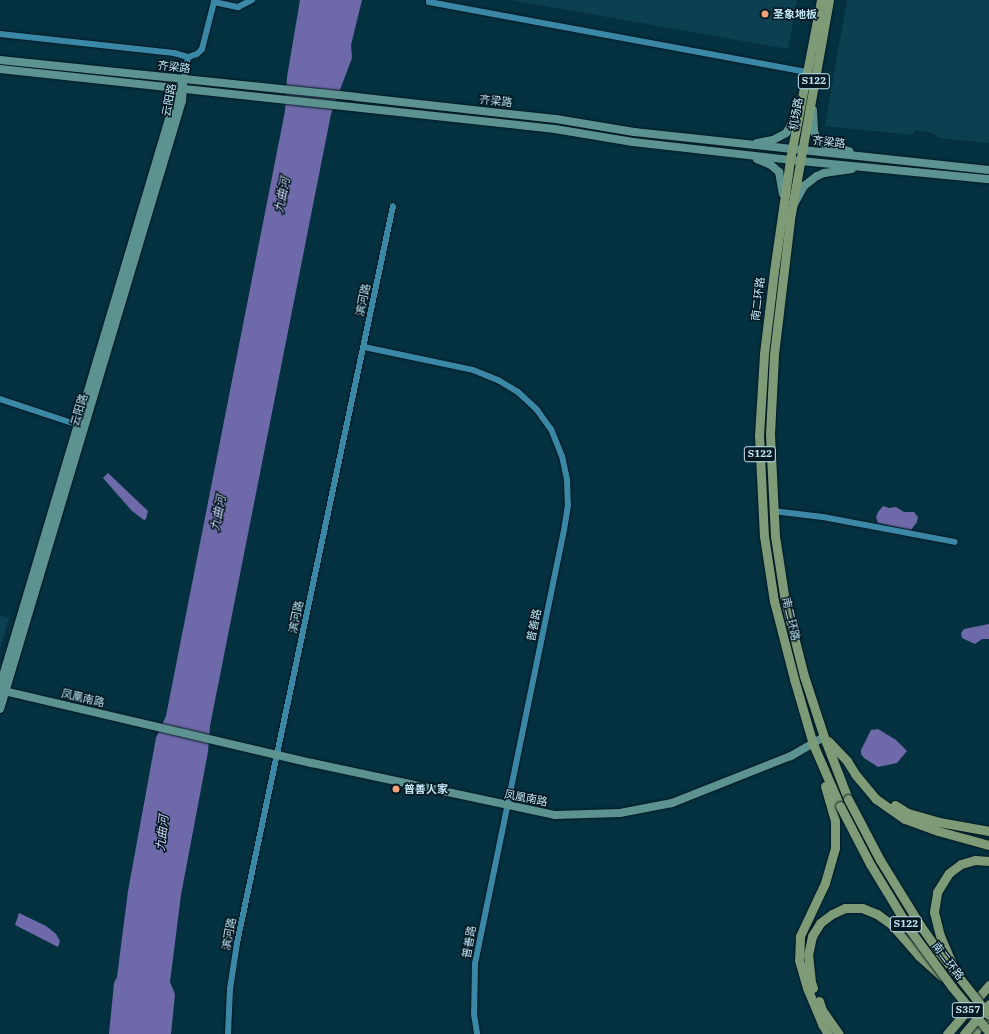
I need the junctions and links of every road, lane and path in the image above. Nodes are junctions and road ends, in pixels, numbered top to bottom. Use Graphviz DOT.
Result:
graph roads {
  1 [pos="252,0"];
  2 [pos="429,0"];
  3 [pos="821,0"];
  4 [pos="829,0"];
  5 [pos="0,34"];
  6 [pos="188,57"];
  7 [pos="0,60"];
  8 [pos="0,69"];
  9 [pos="809,78"];
  10 [pos="184,79"];
  11 [pos="181,90"];
  12 [pos="750,145"];
  13 [pos="797,150"];
  14 [pos="747,155"];
  15 [pos="867,157"];
  16 [pos="790,160"];
  17 [pos="800,161"];
  18 [pos="863,167"];
  19 [pos="989,170"];
  20 [pos="989,179"];
  21 [pos="393,206"];
  22 [pos="788,207"];
  23 [pos="364,347"];
  24 [pos="0,399"];
  25 [pos="761,400"];
  26 [pos="771,400"];
  27 [pos="81,426"];
  28 [pos="774,511"];
  29 [pos="955,542"];
  30 [pos="2,689"];
  31 [pos="0,709"];
  32 [pos="824,737"];
  33 [pos="813,744"];
  34 [pos="277,755"];
  35 [pos="507,806"];
  36 [pos="938,826"];
  37 [pos="986,830"];
  38 [pos="989,845"];
  39 [pos="989,861"];
  40 [pos="957,976"];
  41 [pos="989,985"];
  42 [pos="952,987"];
  43 [pos="989,1004"];
  44 [pos="989,1015"];
  45 [pos="989,1032"];
  46 [pos="228,1034"];
  47 [pos="477,1034"];
  48 [pos="828,1034"];
  49 [pos="839,1034"];
  50 [pos="946,1034"];
  51 [pos="964,1034"];
  52 [pos="973,1034"];
  1 -- 6 [label="street"];
  2 -- 9 [label="street"];
  3 -- 9 [label="main road, 机场路 / S122"];
  4 -- 9 [label="main road, 机场路 / S122"];
  5 -- 6 [label="street"];
  6 -- 10 [label="street"];
  7 -- 10 [label="main road, 齐梁路"];
  8 -- 11 [label="main road, 齐梁路"];
  9 -- 12 [label="main road"];
  9 -- 13 [label="main road, 机场路 / S122"];
  9 -- 15 [label="main road"];
  10 -- 11 [label="main road, 云阳路"];
  10 -- 12 [label="main road, 齐梁路"];
  11 -- 14 [label="main road, 齐梁路"];
  11 -- 27 [label="main road, 云阳路"];
  12 -- 13 [label="main road, 齐梁路"];
  13 -- 15 [label="main road, 齐梁路"];
  13 -- 16 [label="main road, 机场路 / S122"];
  13 -- 17 [label="main road, 机场路 / S122"];
  14 -- 16 [label="main road, 齐梁路"];
  14 -- 22 [label="main road"];
  15 -- 19 [label="main road, 齐梁路"];
  16 -- 17 [label="main road, 齐梁路"];
  16 -- 22 [label="main road, 南二环路 / S122"];
  17 -- 18 [label="main road, 齐梁路"];
  17 -- 22 [label="main road, 南二环路 / S122"];
  18 -- 20 [label="main road, 齐梁路"];
  18 -- 22 [label="main road"];
  21 -- 23 [label="street, 滨河路"];
  22 -- 25 [label="main road, 南二环路 / S122"];
  22 -- 26 [label="main road, 南二环路 / S122"];
  23 -- 34 [label="street, 滨河路"];
  23 -- 35 [label="street, 普善路"];
  24 -- 27 [label="street"];
  25 -- 26 [label="main road"];
  25 -- 33 [label="main road, 南二环路 / S122"];
  26 -- 28 [label="main road, 南二环路 / S122"];
  27 -- 30 [label="main road, 云阳路"];
  28 -- 29 [label="street"];
  28 -- 32 [label="main road, 南二环路 / S122"];
  30 -- 31 [label="main road, 云阳路"];
  30 -- 34 [label="main road, 凤凰南路"];
  32 -- 33 [label="main road, 凤凰南路"];
  32 -- 36 [label="main road"];
  32 -- 40 [label="main road, 南二环路 / S122, bridge"];
  33 -- 35 [label="main road, 凤凰南路"];
  33 -- 42 [label="main road, 南二环路 / S122, bridge"];
  33 -- 48 [label="main road"];
  34 -- 35 [label="main road, 凤凰南路"];
  34 -- 46 [label="street, 滨河路"];
  35 -- 47 [label="street, 普善路"];
  36 -- 37 [label="main road"];
  36 -- 38 [label="main road"];
  39 -- 40 [label="main road, bridge"];
  40 -- 44 [label="main road, 南二环路 / S122, bridge"];
  41 -- 50 [label="main road, S357"];
  42 -- 45 [label="main road, 南二环路 / S122, bridge"];
  42 -- 49 [label="main road, bridge"];
  43 -- 51 [label="main road, bridge"];
  44 -- 52 [label="main road, S357"];
}
